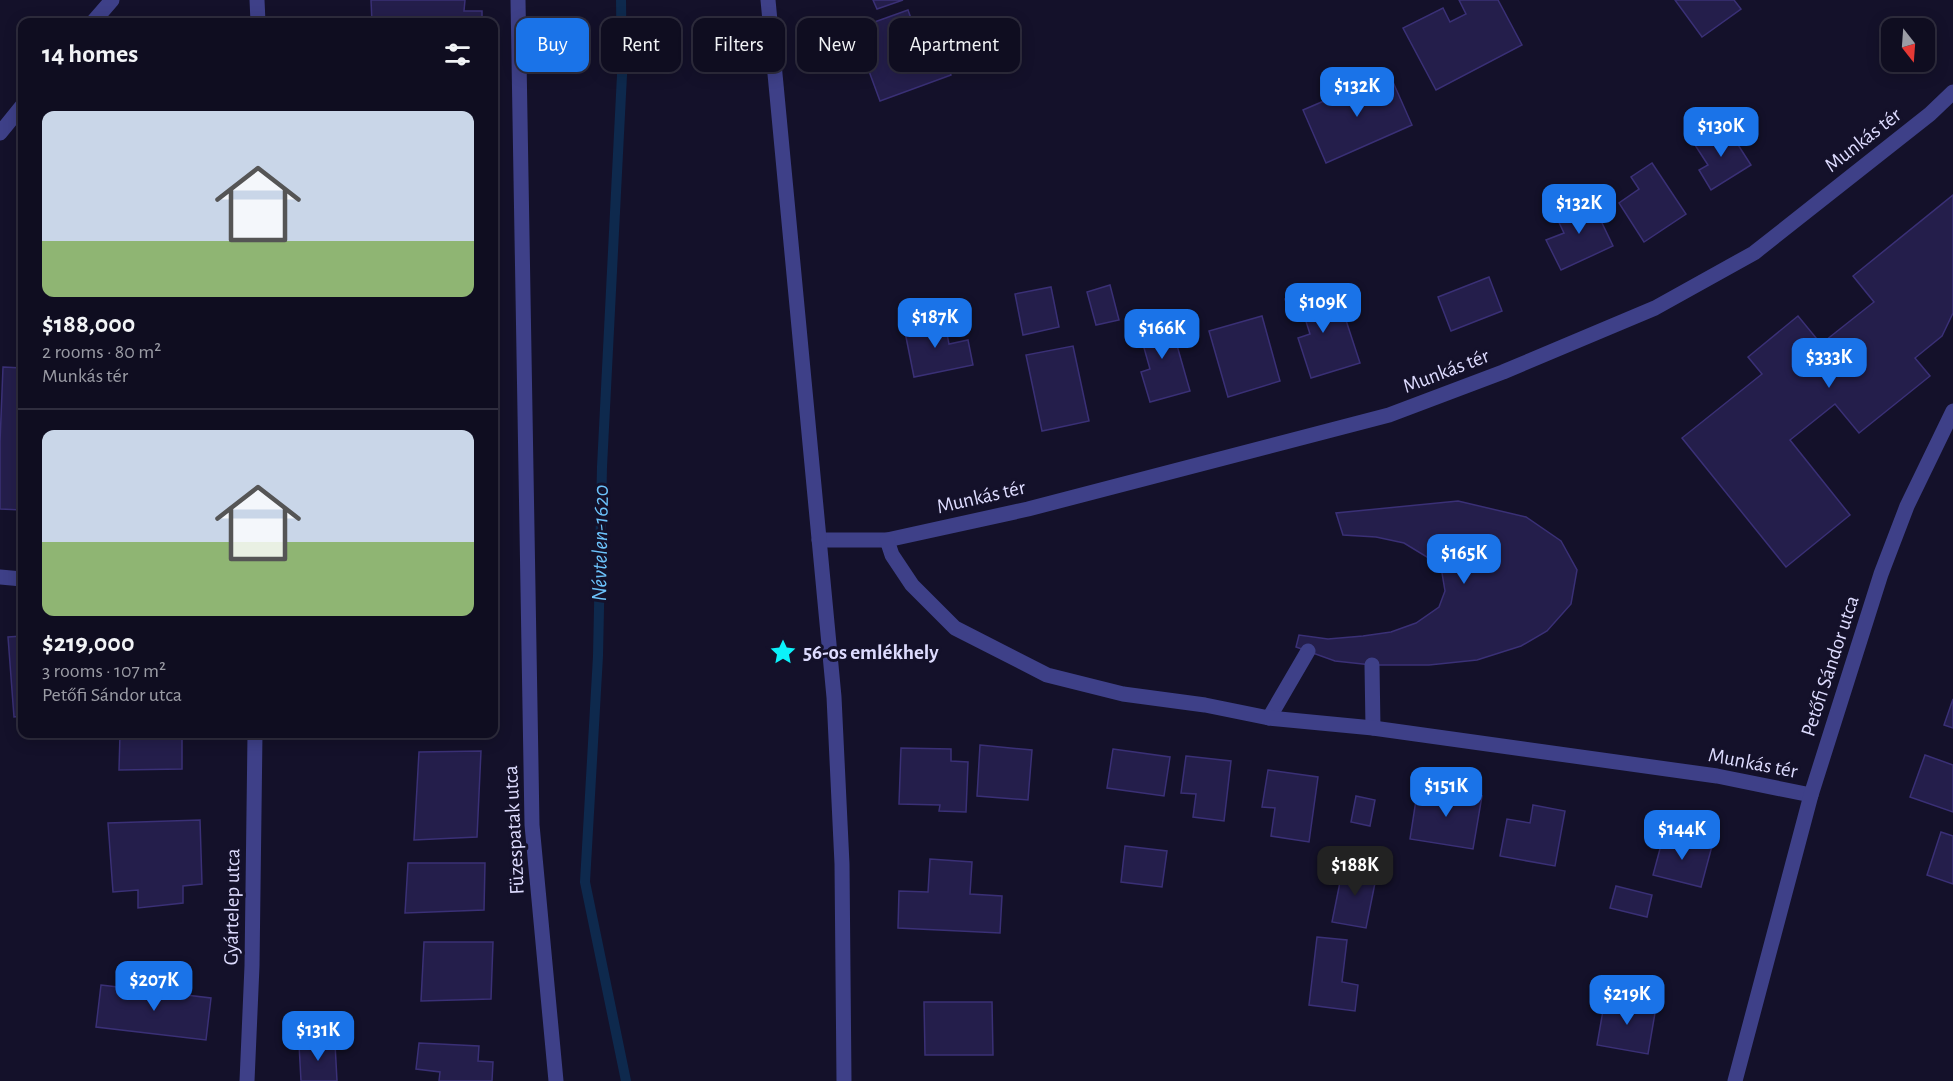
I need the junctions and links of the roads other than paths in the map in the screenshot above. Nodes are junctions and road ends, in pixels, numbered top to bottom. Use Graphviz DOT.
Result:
graph roads {
  1 [pos="112,0"];
  2 [pos="257,0"];
  3 [pos="518,0"];
  4 [pos="768,0"];
  5 [pos="96,18"];
  6 [pos="258,18"];
  7 [pos="1953,92"];
  8 [pos="18,111"];
  9 [pos="0,133"];
  10 [pos="1953,411"];
  11 [pos="819,540"];
  12 [pos="887,540"];
  13 [pos="0,577"];
  14 [pos="18,579"];
  15 [pos="1308,651"];
  16 [pos="1372,665"];
  17 [pos="1269,718"];
  18 [pos="1373,728"];
  19 [pos="255,738"];
  20 [pos="1811,795"];
  21 [pos="247,1081"];
  22 [pos="556,1081"];
  23 [pos="844,1081"];
  24 [pos="1735,1081"];
  1 -- 5 [label="street"];
  2 -- 6 [label="street"];
  3 -- 22 [label="street, Füzespatak utca"];
  4 -- 11 [label="street"];
  7 -- 12 [label="street, Munkás tér"];
  8 -- 9 [label="street"];
  10 -- 20 [label="street, Petőfi Sándor utca"];
  11 -- 12 [label="street, Munkás tér"];
  11 -- 23 [label="street"];
  12 -- 17 [label="street, Munkás tér"];
  13 -- 14 [label="street"];
  15 -- 17 [label="street"];
  16 -- 18 [label="street"];
  17 -- 18 [label="street, Munkás tér"];
  18 -- 20 [label="street, Munkás tér"];
  19 -- 21 [label="street, Gyártelep utca"];
  20 -- 24 [label="street, Petőfi Sándor utca"];
}
